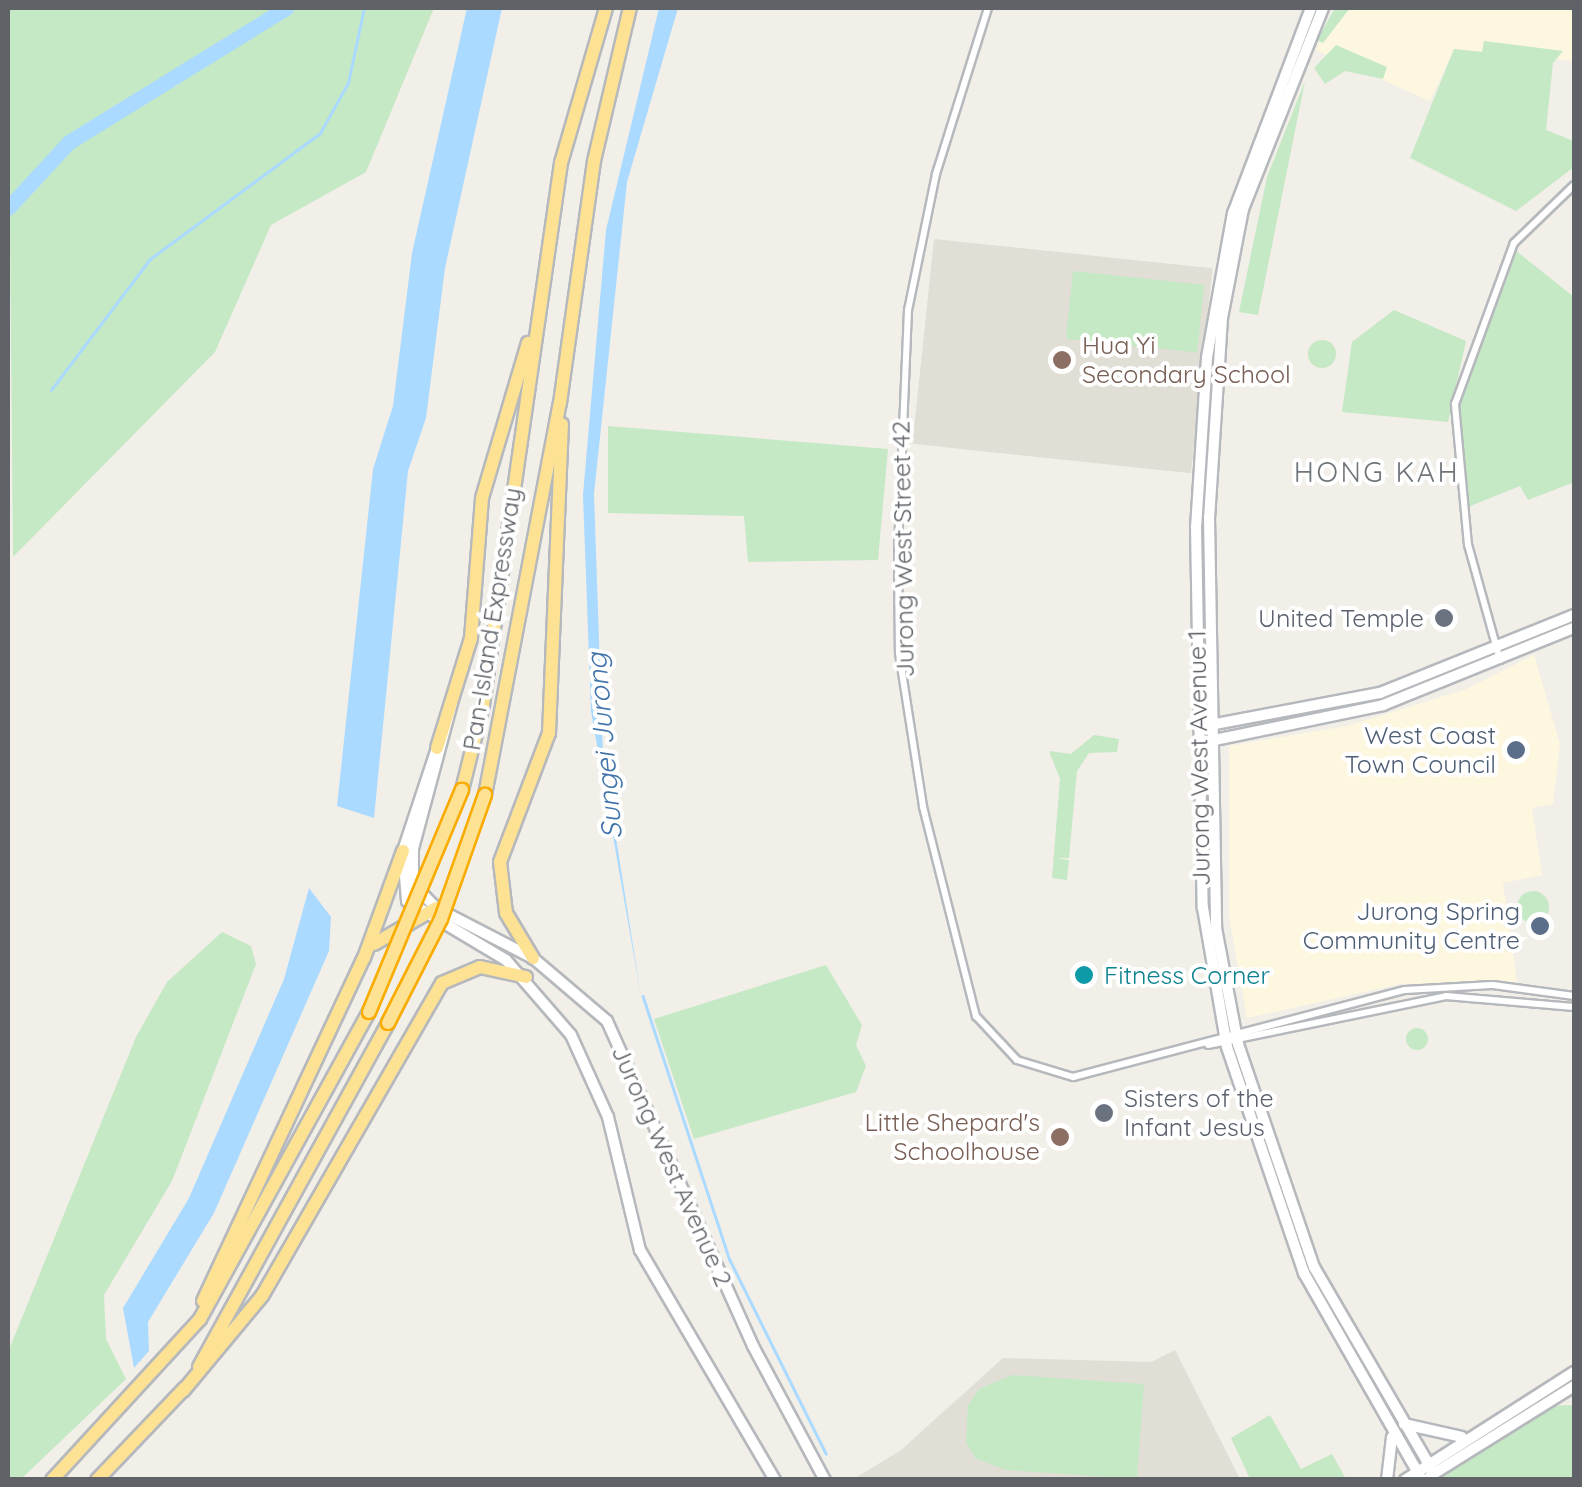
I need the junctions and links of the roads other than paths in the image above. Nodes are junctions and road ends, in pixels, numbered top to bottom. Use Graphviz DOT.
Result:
graph roads {
  1 [pos="606,8"];
  2 [pos="630,8"];
  3 [pos="988,8"];
  4 [pos="1311,8"];
  5 [pos="1323,8"];
  6 [pos="1574,185"];
  7 [pos="538,313"];
  8 [pos="563,381"];
  9 [pos="1574,615"];
  10 [pos="1574,628"];
  11 [pos="1496,650"];
  12 [pos="1500,662"];
  13 [pos="452,702"];
  14 [pos="1205,726"];
  15 [pos="1205,742"];
  16 [pos="437,748"];
  17 [pos="402,851"];
  18 [pos="436,908"];
  19 [pos="418,914"];
  20 [pos="364,958"];
  21 [pos="533,958"];
  22 [pos="526,978"];
  23 [pos="1574,996"];
  24 [pos="1574,1007"];
  25 [pos="1231,1040"];
  26 [pos="200,1318"];
  27 [pos="1574,1372"];
  28 [pos="1574,1386"];
  29 [pos="183,1391"];
  30 [pos="1403,1423"];
  31 [pos="1391,1430"];
  32 [pos="1462,1437"];
  33 [pos="1425,1473"];
  34 [pos="52,1480"];
  35 [pos="97,1480"];
  36 [pos="776,1480"];
  37 [pos="825,1480"];
  38 [pos="1387,1480"];
  39 [pos="1405,1480"];
  1 -- 7 [label="highway, Pan-Island Expressway"];
  2 -- 8 [label="highway, Pan-Island Expressway"];
  3 -- 25 [label="street, Jurong West Street 42"];
  4 -- 14 [label="street, Jurong West Avenue 1"];
  5 -- 14 [label="street, Jurong West Avenue 1"];
  6 -- 11 [label="street"];
  7 -- 13 [label="highway"];
  7 -- 26 [label="highway, Pan-Island Expressway, bridge"];
  8 -- 21 [label="highway"];
  8 -- 29 [label="highway, Pan-Island Expressway, bridge"];
  9 -- 11 [label="street"];
  10 -- 12 [label="street"];
  11 -- 12 [label="street"];
  11 -- 14 [label="street"];
  12 -- 15 [label="street"];
  13 -- 16 [label="highway"];
  13 -- 18 [label="street"];
  14 -- 15 [label="street, Jurong West Avenue 1"];
  15 -- 25 [label="street, Jurong West Avenue 1"];
  16 -- 17 [label="street"];
  17 -- 19 [label="street"];
  17 -- 20 [label="highway"];
  18 -- 19 [label="highway"];
  18 -- 21 [label="street, Jurong West Avenue 2"];
  19 -- 20 [label="highway"];
  19 -- 22 [label="street, Jurong West Avenue 2"];
  20 -- 26 [label="highway"];
  21 -- 37 [label="street, Jurong West Avenue 2"];
  22 -- 29 [label="highway"];
  22 -- 36 [label="street, Jurong West Avenue 2"];
  23 -- 25 [label="street"];
  24 -- 25 [label="street"];
  25 -- 30 [label="street, Jurong West Avenue 1"];
  25 -- 31 [label="street, Jurong West Avenue 1"];
  26 -- 34 [label="highway, Pan-Island Expressway"];
  27 -- 32 [label="street"];
  28 -- 33 [label="street"];
  29 -- 35 [label="highway, Pan-Island Expressway"];
  30 -- 32 [label="street"];
  30 -- 33 [label="street, Jurong West Avenue 1"];
  31 -- 33 [label="street, Jurong West Avenue 1"];
  31 -- 38 [label="street"];
  32 -- 33 [label="street"];
  33 -- 39 [label="street"];
}
